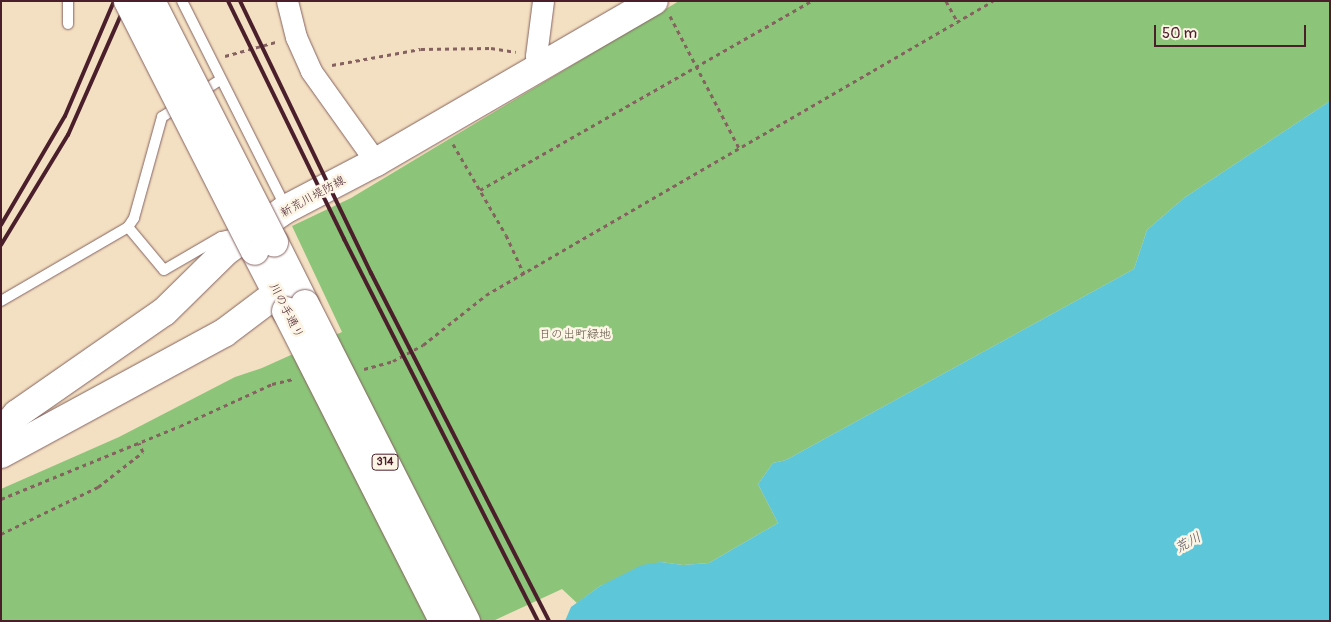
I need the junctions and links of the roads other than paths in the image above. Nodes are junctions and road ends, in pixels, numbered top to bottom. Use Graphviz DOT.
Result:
graph roads {
  1 [pos="68,1"];
  2 [pos="128,1"];
  3 [pos="151,1"];
  4 [pos="182,1"];
  5 [pos="287,1"];
  6 [pos="543,1"];
  7 [pos="661,6"];
  8 [pos="68,24"];
  9 [pos="540,60"];
  10 [pos="220,80"];
  11 [pos="376,162"];
  12 [pos="286,209"];
  13 [pos="128,227"];
  14 [pos="261,243"];
  15 [pos="290,297"];
  16 [pos="1,301"];
  17 [pos="1,433"];
  18 [pos="1,454"];
  19 [pos="443,621"];
  20 [pos="466,621"];
  1 -- 8 [label="lane"];
  2 -- 14 [label="main road, 川の手通り / 314, bridge"];
  3 -- 14 [label="main road, 川の手通り / 314, bridge"];
  4 -- 10 [label="lane"];
  5 -- 11 [label="street"];
  6 -- 9 [label="street"];
  7 -- 9 [label="main road, 新荒川堤防線"];
  9 -- 11 [label="main road, 新荒川堤防線"];
  10 -- 12 [label="lane"];
  10 -- 13 [label="lane"];
  11 -- 12 [label="main road, 新荒川堤防線"];
  12 -- 14 [label="main road, 新荒川堤防線"];
  13 -- 14 [label="lane"];
  13 -- 16 [label="lane"];
  14 -- 15 [label="main road, 川の手通り / 314"];
  14 -- 17 [label="main road, 新荒川堤防線"];
  15 -- 18 [label="main road"];
  15 -- 19 [label="main road, 川の手通り / 314, bridge"];
  15 -- 20 [label="main road, 川の手通り / 314, bridge"];
}
